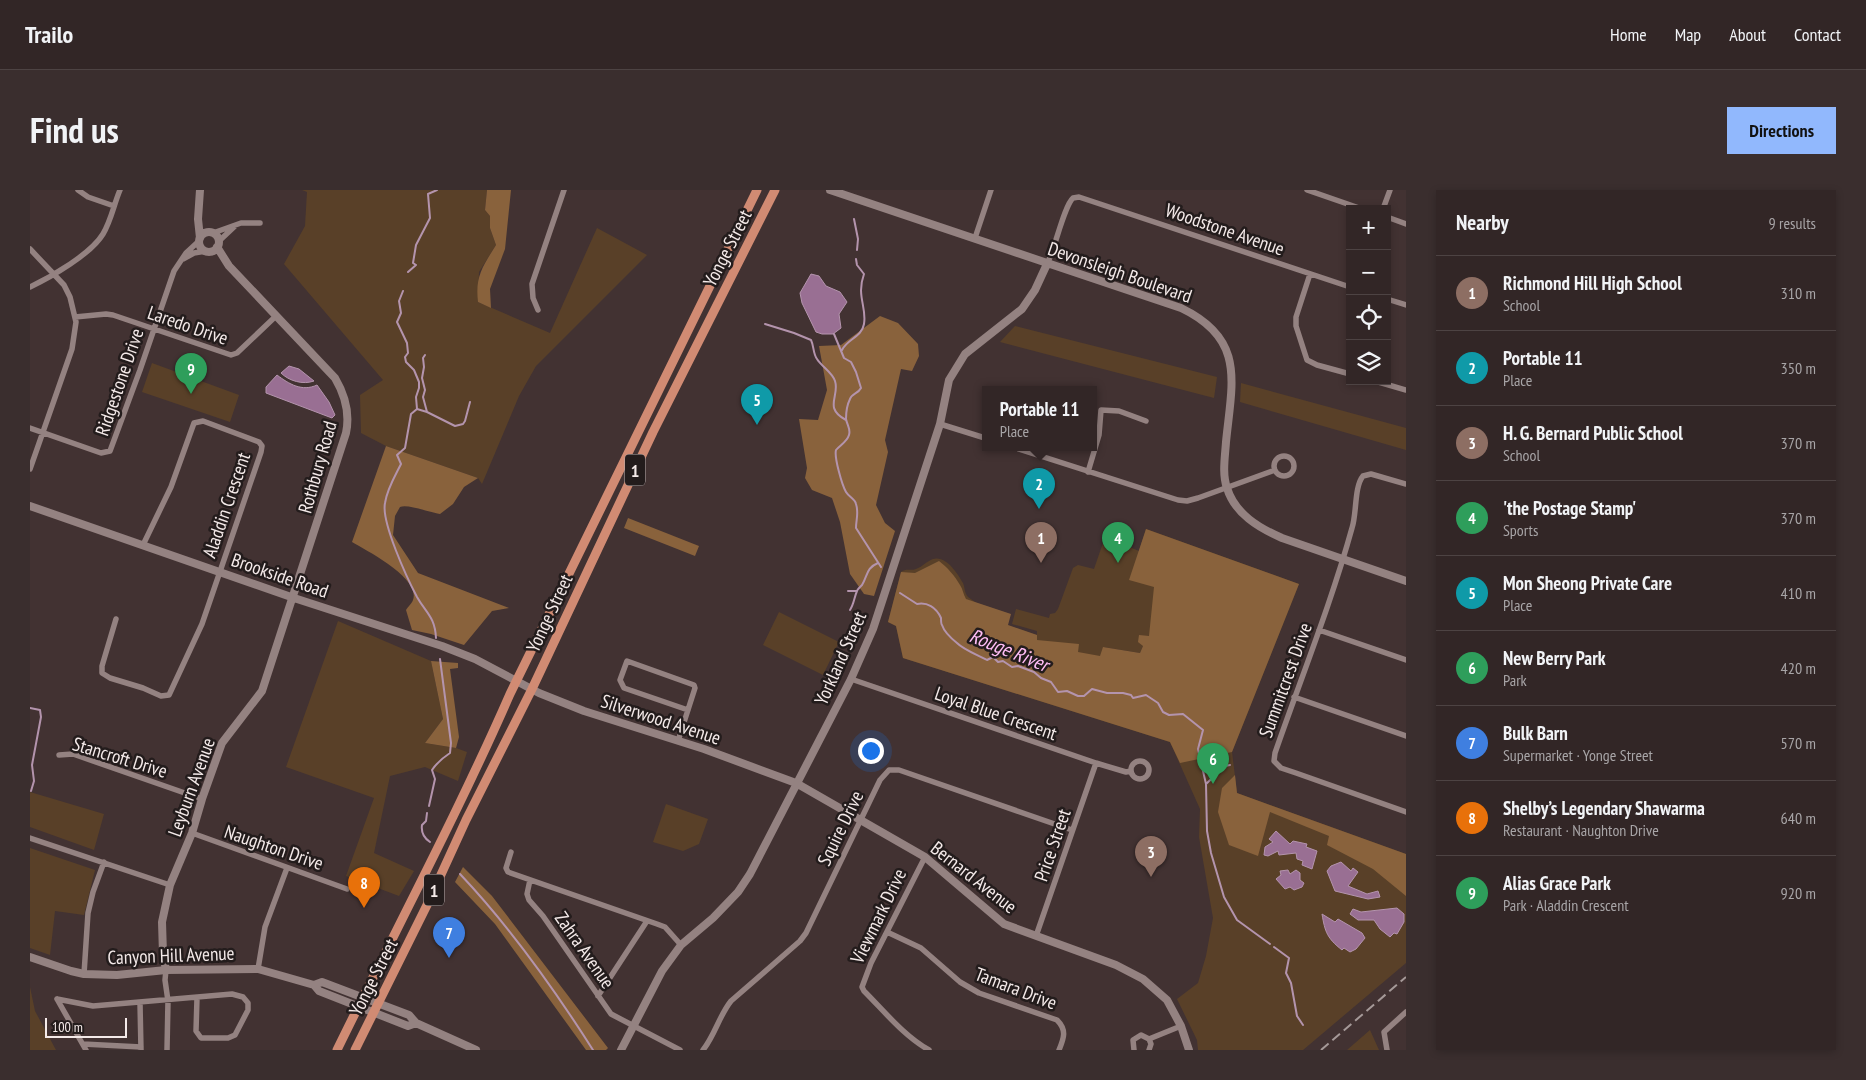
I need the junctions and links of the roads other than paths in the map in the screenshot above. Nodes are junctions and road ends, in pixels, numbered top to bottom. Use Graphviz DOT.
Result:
graph roads {
  1 [pos="78,190"];
  2 [pos="120,190"];
  3 [pos="200,190"];
  4 [pos="564,190"];
  5 [pos="757,190"];
  6 [pos="775,190"];
  7 [pos="830,190"];
  8 [pos="991,190"];
  9 [pos="1307,190"];
  10 [pos="1390,190"];
  11 [pos="1316,191"];
  12 [pos="1352,205"];
  13 [pos="1384,205"];
  14 [pos="114,206"];
  15 [pos="198,213"];
  16 [pos="1391,218"];
  17 [pos="260,222"];
  18 [pos="1406,224"];
  19 [pos="235,226"];
  20 [pos="212,233"];
  21 [pos="975,238"];
  22 [pos="199,239"];
  23 [pos="218,244"];
  24 [pos="30,249"];
  25 [pos="207,251"];
  26 [pos="183,259"];
  27 [pos="1047,264"];
  28 [pos="229,266"];
  29 [pos="55,274"];
  30 [pos="1310,274"];
  31 [pos="1346,286"];
  32 [pos="30,287"];
  33 [pos="1391,300"];
  34 [pos="1406,306"];
  35 [pos="538,310"];
  36 [pos="276,316"];
  37 [pos="75,317"];
  38 [pos="153,329"];
  39 [pos="1346,373"];
  40 [pos="1389,385"];
  41 [pos="1406,390"];
  42 [pos="1146,421"];
  43 [pos="940,424"];
  44 [pos="30,428"];
  45 [pos="43,432"];
  46 [pos="982,437"];
  47 [pos="1097,443"];
  48 [pos="1025,451"];
  49 [pos="1094,451"];
  50 [pos="30,469"];
  51 [pos="1275,470"];
  52 [pos="1088,472"];
  53 [pos="1406,484"];
  54 [pos="1227,488"];
  55 [pos="30,506"];
  56 [pos="143,545"];
  57 [pos="1343,560"];
  58 [pos="219,571"];
  59 [pos="1406,581"];
  60 [pos="294,598"];
  61 [pos="116,619"];
  62 [pos="1319,630"];
  63 [pos="1406,660"];
  64 [pos="851,679"];
  65 [pos="517,681"];
  66 [pos="532,689"];
  67 [pos="1294,697"];
  68 [pos="688,710"];
  69 [pos="1406,736"];
  70 [pos="678,741"];
  71 [pos="59,755"];
  72 [pos="1096,763"];
  73 [pos="1131,770"];
  74 [pos="796,783"];
  75 [pos="202,800"];
  76 [pos="1406,812"];
  77 [pos="862,820"];
  78 [pos="1072,830"];
  79 [pos="192,833"];
  80 [pos="30,838"];
  81 [pos="511,852"];
  82 [pos="925,857"];
  83 [pos="104,862"];
  84 [pos="287,868"];
  85 [pos="530,880"];
  86 [pos="170,885"];
  87 [pos="347,889"];
  88 [pos="647,921"];
  89 [pos="887,932"];
  90 [pos="1036,936"];
  91 [pos="681,945"];
  92 [pos="30,957"];
  93 [pos="258,969"];
  94 [pos="166,970"];
  95 [pos="84,974"];
  96 [pos="314,985"];
  97 [pos="598,996"];
  98 [pos="363,997"];
  99 [pos="197,998"];
  100 [pos="168,1001"];
  101 [pos="378,1002"];
  102 [pos="140,1003"];
  103 [pos="359,1006"];
  104 [pos="373,1012"];
  105 [pos="1406,1012"];
  106 [pos="416,1022"];
  107 [pos="634,1026"];
  108 [pos="1181,1026"];
  109 [pos="1149,1039"];
  110 [pos="83,1044"];
  111 [pos="917,1047"];
  112 [pos="141,1049"];
  113 [pos="86,1050"];
  114 [pos="167,1050"];
  115 [pos="337,1050"];
  116 [pos="355,1050"];
  117 [pos="476,1050"];
  118 [pos="621,1050"];
  119 [pos="680,1050"];
  120 [pos="704,1050"];
  121 [pos="929,1050"];
  122 [pos="1059,1050"];
  123 [pos="1134,1050"];
  124 [pos="1149,1050"];
  125 [pos="1189,1050"];
  126 [pos="1387,1050"];
  1 -- 14 [label="street"];
  2 -- 14 [label="street"];
  3 -- 15 [label="street"];
  4 -- 35 [label="street"];
  5 -- 65 [label="main road, Yonge Street / 1"];
  6 -- 66 [label="main road, Yonge Street / 1"];
  7 -- 21 [label="street, Devonsleigh Boulevard"];
  8 -- 21 [label="street"];
  9 -- 11 [label="street"];
  10 -- 13 [label="street"];
  11 -- 12 [label="street"];
  14 -- 29 [label="street"];
  15 -- 20 [label="street"];
  15 -- 22 [label="street"];
  16 -- 18 [label="street"];
  17 -- 19 [label="street"];
  19 -- 20 [label="street"];
  19 -- 23 [label="street"];
  20 -- 22 [label="street"];
  20 -- 23 [label="street"];
  21 -- 27 [label="street, Devonsleigh Boulevard"];
  22 -- 25 [label="street"];
  22 -- 26 [label="street, Ridgestone Drive"];
  23 -- 25 [label="street"];
  23 -- 28 [label="street, Rothbury Road"];
  24 -- 29 [label="street"];
  25 -- 26 [label="street"];
  25 -- 28 [label="street, Rothbury Road"];
  26 -- 38 [label="street, Ridgestone Drive"];
  27 -- 30 [label="street, Woodstone Avenue"];
  27 -- 43 [label="street, Yorkland Street"];
  27 -- 54 [label="street, Devonsleigh Boulevard"];
  28 -- 36 [label="street, Rothbury Road"];
  29 -- 32 [label="street"];
  29 -- 37 [label="street"];
  30 -- 31 [label="street, Woodstone Avenue"];
  30 -- 39 [label="street"];
  33 -- 34 [label="street"];
  36 -- 38 [label="street, Laredo Drive"];
  36 -- 60 [label="street, Rothbury Road"];
  37 -- 38 [label="street, Laredo Drive"];
  37 -- 45 [label="street"];
  38 -- 45 [label="street, Ridgestone Drive"];
  40 -- 41 [label="street"];
  42 -- 47 [label="street"];
  43 -- 46 [label="street"];
  43 -- 64 [label="street, Yorkland Street"];
  44 -- 45 [label="street"];
  45 -- 50 [label="street"];
  48 -- 52 [label="street"];
  49 -- 52 [label="street"];
  51 -- 54 [label="street"];
  52 -- 54 [label="street"];
  53 -- 57 [label="street, Summitcrest Drive"];
  54 -- 57 [label="street, Devonsleigh Boulevard"];
  55 -- 56 [label="street, Brookside Road"];
  56 -- 58 [label="street, Brookside Road"];
  56 -- 58 [label="street, Aladdin Crescent"];
  57 -- 59 [label="street, Devonsleigh Boulevard"];
  57 -- 62 [label="street, Summitcrest Drive"];
  58 -- 60 [label="street, Brookside Road"];
  58 -- 61 [label="street"];
  60 -- 65 [label="street, Brookside Road"];
  60 -- 75 [label="street, Leyburn Avenue"];
  62 -- 63 [label="street"];
  62 -- 67 [label="street, Summitcrest Drive"];
  64 -- 72 [label="street, Loyal Blue Crescent"];
  64 -- 74 [label="street, Yorkland Street"];
  65 -- 66 [label="street, Silverwood Avenue"];
  65 -- 98 [label="main road, Yonge Street / 1"];
  66 -- 70 [label="street, Silverwood Avenue"];
  66 -- 101 [label="main road, Yonge Street / 1"];
  67 -- 69 [label="street"];
  67 -- 76 [label="street, Summitcrest Drive"];
  68 -- 68 [label="street"];
  68 -- 70 [label="street"];
  70 -- 74 [label="street, Silverwood Avenue"];
  71 -- 75 [label="street, Stancroft Drive"];
  72 -- 73 [label="street, Loyal Blue Crescent"];
  72 -- 78 [label="street, Price Street"];
  74 -- 77 [label="street, Bernard Avenue"];
  74 -- 91 [label="street, Yorkland Street"];
  75 -- 79 [label="street, Leyburn Avenue"];
  77 -- 78 [label="street, Squire Drive"];
  77 -- 82 [label="street, Bernard Avenue"];
  77 -- 120 [label="street, Squire Drive"];
  78 -- 90 [label="street, Price Street"];
  79 -- 84 [label="street, Naughton Drive"];
  79 -- 86 [label="street, Leyburn Avenue"];
  80 -- 83 [label="street"];
  81 -- 85 [label="street, Zahra Avenue"];
  82 -- 89 [label="street, Viewmark Drive"];
  82 -- 90 [label="street, Bernard Avenue"];
  83 -- 86 [label="street"];
  83 -- 95 [label="street"];
  84 -- 87 [label="street, Naughton Drive"];
  84 -- 93 [label="street"];
  85 -- 88 [label="street, Zahra Avenue"];
  85 -- 97 [label="street, Zahra Avenue"];
  86 -- 94 [label="street, Leyburn Avenue"];
  88 -- 91 [label="street, Zahra Avenue"];
  88 -- 97 [label="street"];
  89 -- 111 [label="street, Viewmark Drive"];
  89 -- 122 [label="street, Tamara Drive"];
  90 -- 108 [label="street, Bernard Avenue"];
  91 -- 107 [label="street, Yorkland Street"];
  92 -- 95 [label="street, Canyon Hill Avenue"];
  93 -- 94 [label="street, Canyon Hill Avenue"];
  93 -- 96 [label="street, Canyon Hill Avenue"];
  94 -- 95 [label="street, Canyon Hill Avenue"];
  94 -- 100 [label="street"];
  96 -- 98 [label="street, Canyon Hill Avenue"];
  96 -- 103 [label="street, Canyon Hill Avenue"];
  97 -- 107 [label="street, Zahra Avenue"];
  98 -- 101 [label="street, Canyon Hill Avenue"];
  98 -- 103 [label="main road, Yonge Street / 1"];
  99 -- 99 [label="street"];
  99 -- 100 [label="street"];
  100 -- 102 [label="street"];
  100 -- 114 [label="street"];
  101 -- 104 [label="main road, Yonge Street / 1"];
  101 -- 106 [label="street"];
  102 -- 110 [label="street"];
  102 -- 112 [label="street"];
  103 -- 104 [label="street"];
  103 -- 115 [label="main road, Yonge Street / 1"];
  104 -- 106 [label="street"];
  104 -- 116 [label="main road, Yonge Street / 1"];
  105 -- 126 [label="street"];
  106 -- 117 [label="street"];
  107 -- 118 [label="street, Yorkland Street"];
  107 -- 119 [label="street"];
  108 -- 109 [label="street"];
  108 -- 125 [label="street, Bernard Avenue"];
  109 -- 123 [label="street"];
  109 -- 124 [label="street"];
  110 -- 112 [label="street"];
  110 -- 113 [label="street"];
  111 -- 121 [label="street, Viewmark Drive"];
}
